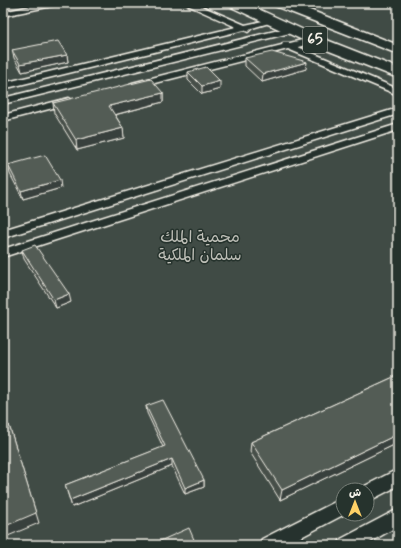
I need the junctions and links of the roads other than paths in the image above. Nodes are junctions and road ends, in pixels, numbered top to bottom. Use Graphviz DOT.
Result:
graph roads {
  1 [pos="15,3"];
  2 [pos="57,3"];
  3 [pos="187,3"];
  4 [pos="234,3"];
  5 [pos="280,3"];
  6 [pos="3,5"];
  7 [pos="3,14"];
  8 [pos="272,21"];
  9 [pos="246,28"];
  10 [pos="292,30"];
  11 [pos="266,36"];
  12 [pos="314,40"];
  13 [pos="288,46"];
  14 [pos="398,50"];
  15 [pos="398,73"];
  16 [pos="3,86"];
  17 [pos="126,87"];
  18 [pos="398,92"];
  19 [pos="80,98"];
  20 [pos="3,101"];
  21 [pos="398,111"];
  22 [pos="3,118"];
  23 [pos="398,127"];
  24 [pos="260,154"];
  25 [pos="275,167"];
  26 [pos="142,191"];
  27 [pos="154,205"];
  28 [pos="3,234"];
  29 [pos="3,253"];
  30 [pos="398,478"];
  31 [pos="375,490"];
  32 [pos="335,510"];
  33 [pos="398,517"];
  34 [pos="270,544"];
  35 [pos="347,545"];
  1 -- 6 [label="street"];
  2 -- 7 [label="street"];
  3 -- 9 [label="street"];
  4 -- 8 [label="highway, 65"];
  5 -- 14 [label="highway, 65"];
  8 -- 9 [label="street"];
  8 -- 10 [label="highway, 65"];
  9 -- 11 [label="street"];
  9 -- 16 [label="street"];
  10 -- 11 [label="street"];
  10 -- 12 [label="highway, 65"];
  11 -- 13 [label="street"];
  11 -- 20 [label="street"];
  12 -- 13 [label="street"];
  12 -- 15 [label="highway, 65"];
  13 -- 17 [label="street"];
  13 -- 18 [label="street"];
  19 -- 22 [label="street"];
  21 -- 24 [label="street"];
  23 -- 25 [label="street"];
  24 -- 25 [label="street"];
  24 -- 26 [label="street"];
  25 -- 27 [label="street"];
  26 -- 27 [label="street"];
  26 -- 28 [label="street"];
  27 -- 29 [label="street"];
  30 -- 31 [label="street"];
  32 -- 34 [label="street"];
  33 -- 35 [label="street"];
}
